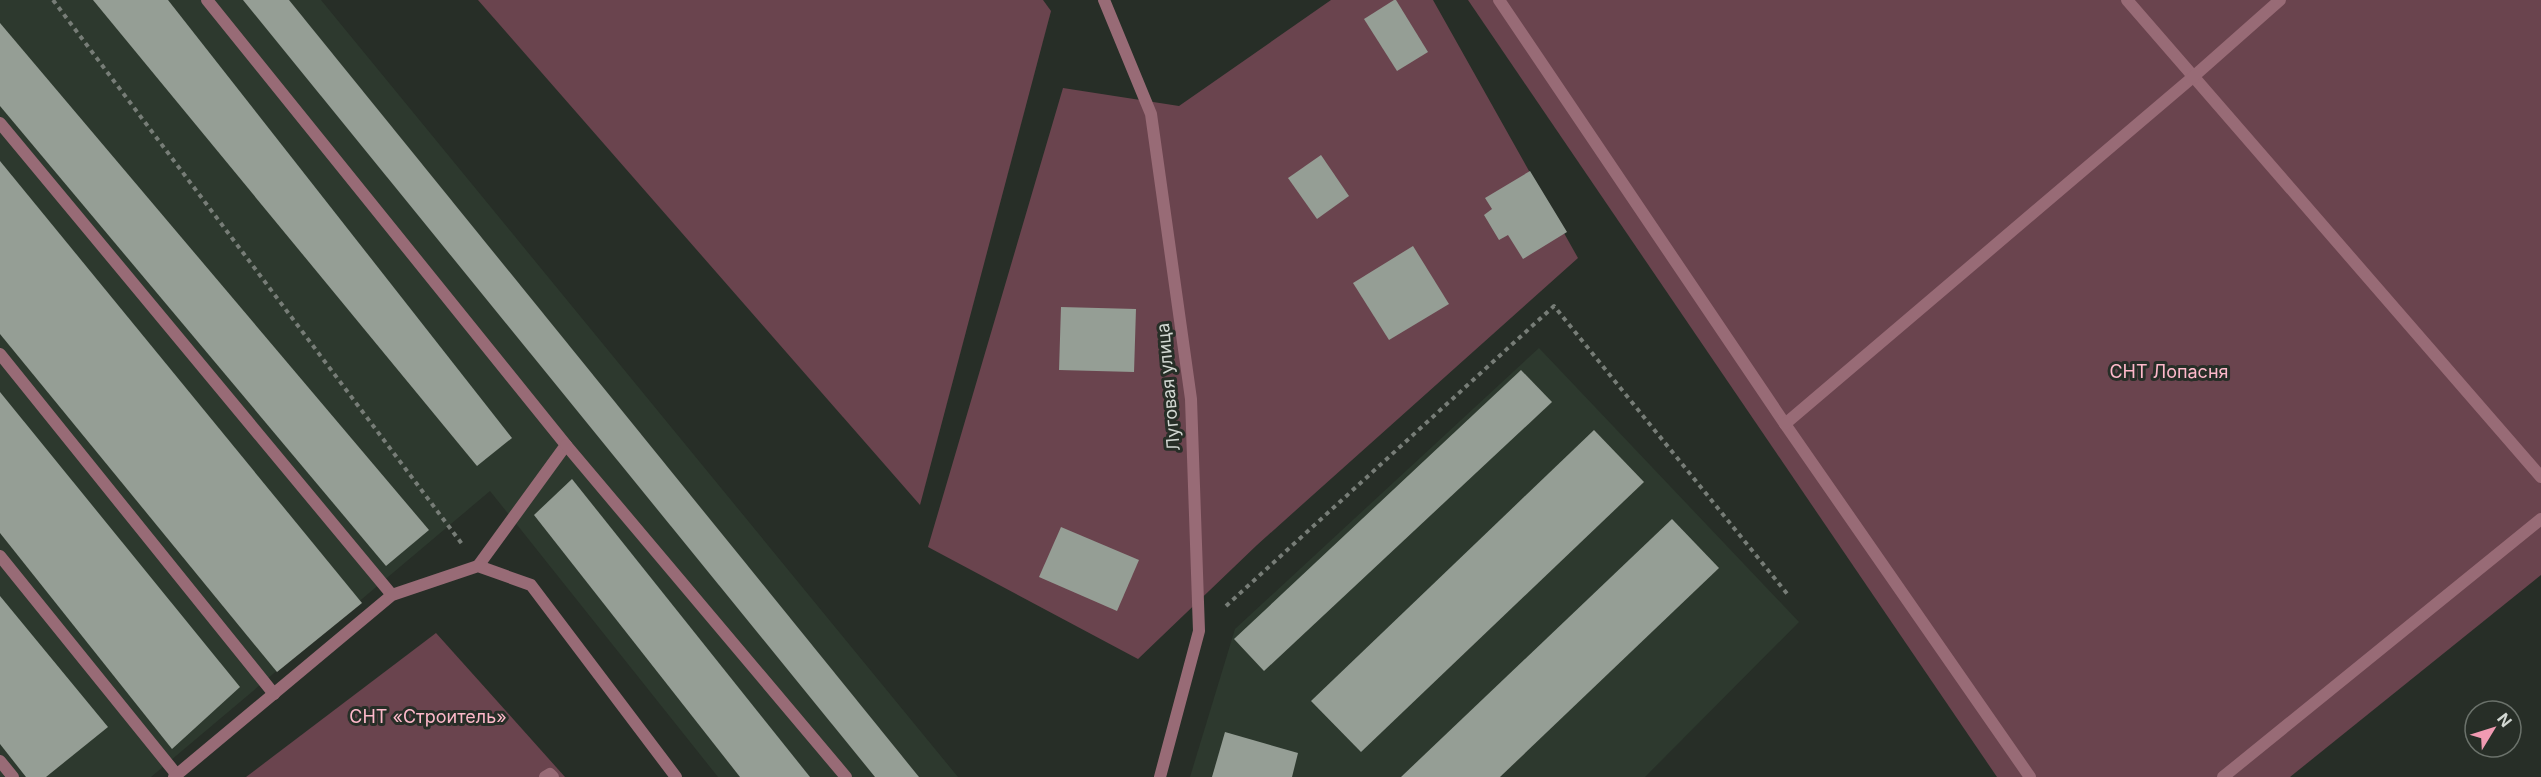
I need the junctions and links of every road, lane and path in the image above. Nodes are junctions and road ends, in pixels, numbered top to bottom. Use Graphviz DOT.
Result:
graph roads {
  1 [pos="53,0"];
  2 [pos="207,0"];
  3 [pos="1104,0"];
  4 [pos="1499,0"];
  5 [pos="2127,0"];
  6 [pos="2280,0"];
  7 [pos="2193,77"];
  8 [pos="0,123"];
  9 [pos="0,354"];
  10 [pos="1785,424"];
  11 [pos="566,445"];
  12 [pos="2541,477"];
  13 [pos="2541,519"];
  14 [pos="0,556"];
  15 [pos="478,566"];
  16 [pos="392,595"];
  17 [pos="1789,596"];
  18 [pos="1199,631"];
  19 [pos="274,694"];
  20 [pos="0,761"];
  21 [pos="176,776"];
  22 [pos="13,777"];
  23 [pos="545,777"];
  24 [pos="553,777"];
  25 [pos="676,777"];
  26 [pos="846,777"];
  27 [pos="1160,777"];
  28 [pos="2030,777"];
  29 [pos="2223,777"];
  1 -- 15 [label="path"];
  2 -- 11 [label="street"];
  3 -- 18 [label="street, Луговая улица"];
  4 -- 10 [label="street"];
  5 -- 7 [label="street"];
  6 -- 7 [label="street"];
  7 -- 10 [label="street"];
  7 -- 12 [label="street"];
  8 -- 16 [label="street"];
  9 -- 19 [label="street"];
  10 -- 28 [label="street"];
  11 -- 15 [label="street"];
  11 -- 26 [label="street"];
  13 -- 29 [label="street"];
  14 -- 21 [label="street"];
  15 -- 16 [label="street"];
  15 -- 25 [label="street"];
  16 -- 19 [label="street"];
  17 -- 18 [label="path"];
  18 -- 27 [label="street, Луговая улица"];
  19 -- 21 [label="street"];
  20 -- 22 [label="street"];
  23 -- 24 [label="street"];
}
